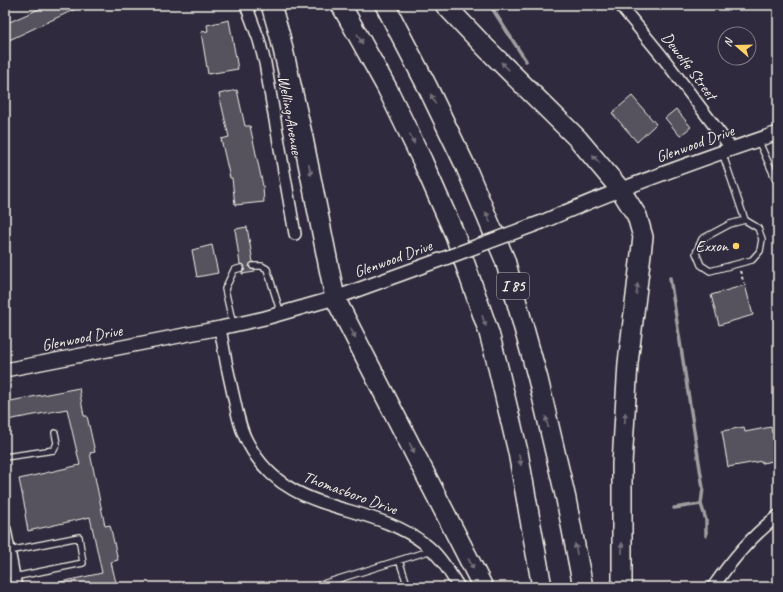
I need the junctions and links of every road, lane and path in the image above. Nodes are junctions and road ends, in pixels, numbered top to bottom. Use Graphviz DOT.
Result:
graph roads {
  1 [pos="246,5"];
  2 [pos="271,5"];
  3 [pos="341,5"];
  4 [pos="385,5"];
  5 [pos="445,5"];
  6 [pos="620,5"];
  7 [pos="778,133"];
  8 [pos="758,139"];
  9 [pos="726,150"];
  10 [pos="778,184"];
  11 [pos="620,189"];
  12 [pos="745,220"];
  13 [pos="295,234"];
  14 [pos="254,266"];
  15 [pos="241,268"];
  16 [pos="335,298"];
  17 [pos="281,314"];
  18 [pos="233,325"];
  19 [pos="220,328"];
  20 [pos="5,370"];
  21 [pos="55,433"];
  22 [pos="5,457"];
  23 [pos="778,516"];
  24 [pos="5,529"];
  25 [pos="432,550"];
  26 [pos="9,551"];
  27 [pos="399,560"];
  28 [pos="15,582"];
  29 [pos="313,587"];
  30 [pos="408,587"];
  31 [pos="459,587"];
  32 [pos="483,587"];
  33 [pos="542,587"];
  34 [pos="583,587"];
  35 [pos="622,587"];
  36 [pos="713,587"];
  1 -- 13 [label="street, Welling Avenue"];
  2 -- 16 [label="highway, one-way"];
  3 -- 33 [label="highway, I 85, one-way"];
  34 -- 4 [label="highway, I 85, one-way"];
  11 -- 5 [label="highway, one-way"];
  6 -- 9 [label="street, Dewolfe Street"];
  7 -- 8 [label="street, Glenwood Drive"];
  8 -- 9 [label="street, Glenwood Drive"];
  8 -- 10 [label="lane"];
  9 -- 11 [label="street, Glenwood Drive"];
  9 -- 12 [label="lane"];
  11 -- 16 [label="street, Glenwood Drive, bridge"];
  35 -- 11 [label="highway, one-way"];
  12 -- 12 [label="lane"];
  14 -- 17 [label="lane"];
  15 -- 18 [label="lane"];
  16 -- 17 [label="street, Glenwood Drive"];
  16 -- 32 [label="highway, one-way"];
  17 -- 18 [label="street, Glenwood Drive"];
  18 -- 19 [label="street, Glenwood Drive"];
  19 -- 20 [label="street, Glenwood Drive"];
  19 -- 25 [label="street, Thomasboro Drive"];
  21 -- 22 [label="lane"];
  23 -- 36 [label="street"];
  24 -- 26 [label="street"];
  25 -- 27 [label="lane"];
  25 -- 31 [label="street, Thomasboro Drive"];
  26 -- 28 [label="street"];
  26 -- 28 [label="lane"];
  27 -- 29 [label="lane"];
  27 -- 30 [label="lane"];
}
